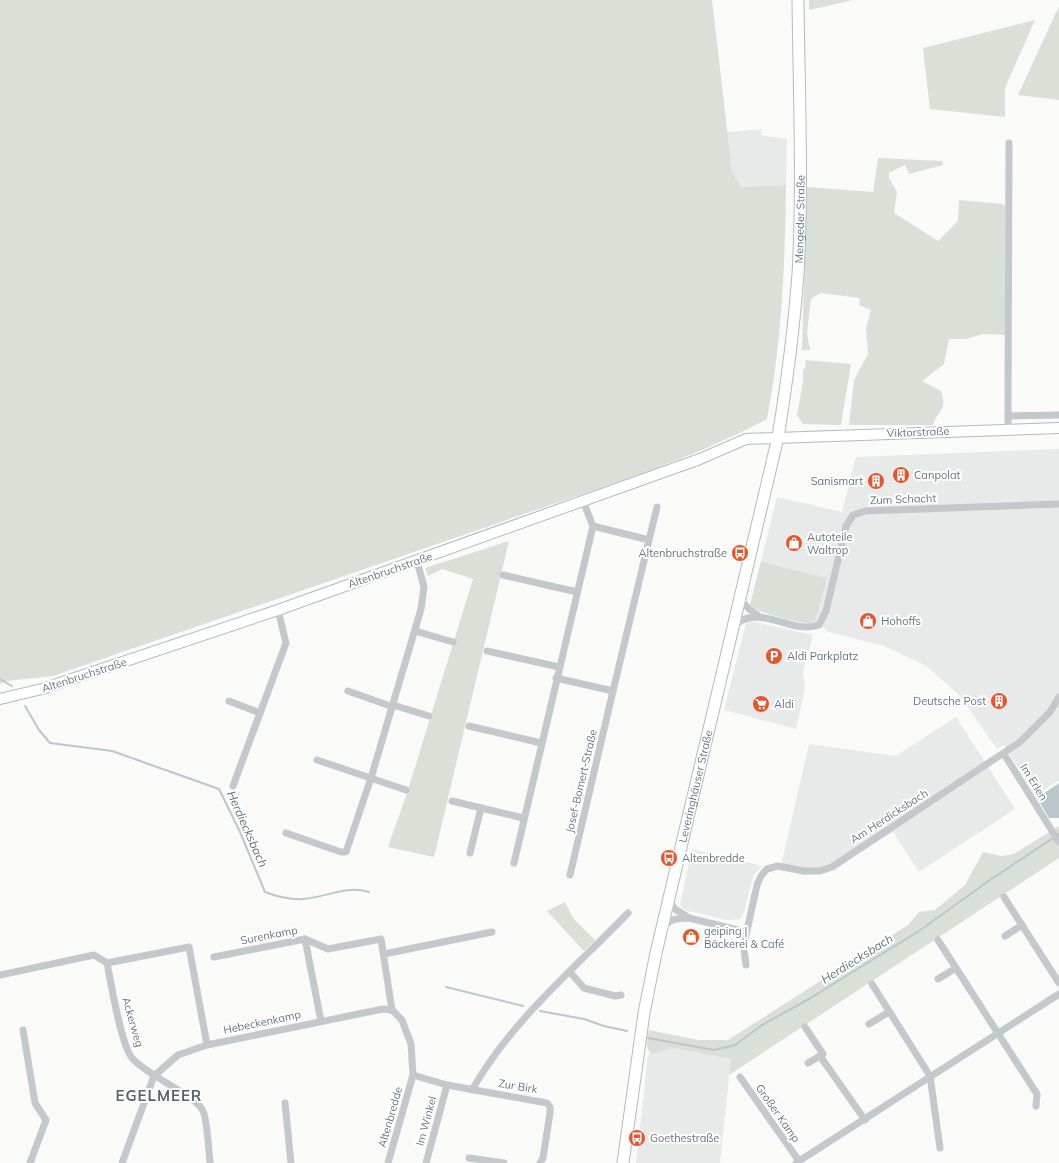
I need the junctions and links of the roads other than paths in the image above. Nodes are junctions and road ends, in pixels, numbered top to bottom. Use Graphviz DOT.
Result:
graph roads {
  1 [pos="798,0"];
  2 [pos="1009,143"];
  3 [pos="1059,415"];
  4 [pos="1008,416"];
  5 [pos="1059,428"];
  6 [pos="1008,429"];
  7 [pos="778,437"];
  8 [pos="583,501"];
  9 [pos="1059,504"];
  10 [pos="657,507"];
  11 [pos="593,526"];
  12 [pos="649,540"];
  13 [pos="417,561"];
  14 [pos="503,575"];
  15 [pos="577,592"];
  16 [pos="740,599"];
  17 [pos="278,610"];
  18 [pos="760,617"];
  19 [pos="734,625"];
  20 [pos="415,631"];
  21 [pos="452,642"];
  22 [pos="487,650"];
  23 [pos="559,667"];
  24 [pos="556,678"];
  25 [pos="348,691"];
  26 [pos="613,691"];
  27 [pos="1059,697"];
  28 [pos="0,699"];
  29 [pos="229,702"];
  30 [pos="393,706"];
  31 [pos="260,714"];
  32 [pos="429,716"];
  33 [pos="468,726"];
  34 [pos="541,743"];
  35 [pos="1004,754"];
  36 [pos="317,760"];
  37 [pos="371,778"];
  38 [pos="233,786"];
  39 [pos="406,790"];
  40 [pos="452,801"];
  41 [pos="481,808"];
  42 [pos="523,818"];
  43 [pos="286,833"];
  44 [pos="1059,841"];
  45 [pos="470,853"];
  46 [pos="514,863"];
  47 [pos="570,875"];
  48 [pos="1004,896"];
  49 [pos="668,899"];
  50 [pos="628,914"];
  51 [pos="689,918"];
  52 [pos="1022,926"];
  53 [pos="492,932"];
  54 [pos="746,932"];
  55 [pos="660,935"];
  56 [pos="1005,936"];
  57 [pos="305,939"];
  58 [pos="938,940"];
  59 [pos="384,954"];
  60 [pos="214,957"];
  61 [pos="107,963"];
  62 [pos="746,965"];
  63 [pos="956,968"];
  64 [pos="570,972"];
  65 [pos="0,975"];
  66 [pos="938,979"];
  67 [pos="1059,983"];
  68 [pos="872,984"];
  69 [pos="1059,994"];
  70 [pos="621,995"];
  71 [pos="392,1010"];
  72 [pos="889,1012"];
  73 [pos="321,1021"];
  74 [pos="870,1024"];
  75 [pos="805,1027"];
  76 [pos="23,1030"];
  77 [pos="997,1033"];
  78 [pos="207,1045"];
  79 [pos="820,1056"];
  80 [pos="808,1063"];
  81 [pos="413,1075"];
  82 [pos="154,1076"];
  83 [pos="740,1076"];
  84 [pos="930,1076"];
  85 [pos="447,1085"];
  86 [pos="472,1090"];
  87 [pos="285,1102"];
  88 [pos="1036,1106"];
  89 [pos="865,1120"];
  90 [pos="940,1148"];
  91 [pos="469,1158"];
  92 [pos="798,1162"];
  93 [pos="30,1163"];
  94 [pos="122,1163"];
  95 [pos="210,1163"];
  96 [pos="292,1163"];
  97 [pos="388,1163"];
  98 [pos="426,1163"];
  99 [pos="504,1163"];
  100 [pos="540,1163"];
  101 [pos="623,1163"];
  1 -- 7 [label="main road, Mengeder Straße"];
  2 -- 4 [label="street"];
  3 -- 4 [label="street"];
  4 -- 6 [label="street"];
  5 -- 6 [label="street, Viktorstraße"];
  6 -- 7 [label="street, Viktorstraße"];
  7 -- 8 [label="street, Altenbruchstraße"];
  7 -- 16 [label="main road, Leveringhäuser Straße"];
  8 -- 11 [label="street"];
  8 -- 13 [label="street, Altenbruchstraße"];
  9 -- 18 [label="street, Zum Schacht"];
  10 -- 12 [label="street, Josef-Bomert-Straße"];
  11 -- 12 [label="street"];
  11 -- 15 [label="street"];
  12 -- 26 [label="street, Josef-Bomert-Straße"];
  13 -- 17 [label="street, Altenbruchstraße"];
  13 -- 20 [label="street"];
  14 -- 15 [label="street"];
  15 -- 23 [label="street"];
  16 -- 18 [label="street, Zum Schacht"];
  16 -- 19 [label="main road, Leveringhäuser Straße"];
  17 -- 28 [label="street, Altenbruchstraße"];
  17 -- 31 [label="street"];
  18 -- 19 [label="street, Zum Schacht"];
  19 -- 49 [label="main road, Leveringhäuser Straße"];
  20 -- 21 [label="street"];
  20 -- 30 [label="street"];
  22 -- 23 [label="street"];
  23 -- 24 [label="street"];
  24 -- 26 [label="street"];
  24 -- 34 [label="street"];
  25 -- 30 [label="street"];
  26 -- 47 [label="street, Josef-Bomert-Straße"];
  27 -- 35 [label="street, Am Herdicksbach"];
  29 -- 31 [label="street"];
  30 -- 32 [label="street"];
  30 -- 37 [label="street"];
  31 -- 38 [label="street"];
  33 -- 34 [label="street"];
  34 -- 42 [label="street"];
  35 -- 44 [label="street, Im Erlen"];
  35 -- 54 [label="street, Am Herdicksbach"];
  36 -- 37 [label="street"];
  37 -- 39 [label="street"];
  37 -- 43 [label="street"];
  40 -- 41 [label="street"];
  41 -- 42 [label="street"];
  41 -- 45 [label="street"];
  42 -- 46 [label="street"];
  48 -- 52 [label="street"];
  49 -- 51 [label="street"];
  49 -- 55 [label="main road, Leveringhäuser Straße"];
  50 -- 64 [label="street"];
  51 -- 54 [label="street"];
  51 -- 55 [label="street"];
  52 -- 56 [label="street"];
  52 -- 67 [label="street"];
  53 -- 59 [label="street"];
  54 -- 62 [label="street, Am Herdicksbach"];
  55 -- 101 [label="main road, Leveringhäuser Straße"];
  57 -- 59 [label="street, Surenkamp"];
  57 -- 60 [label="street, Surenkamp"];
  57 -- 73 [label="street"];
  58 -- 63 [label="street"];
  59 -- 71 [label="street, Surenkamp"];
  61 -- 65 [label="street"];
  61 -- 78 [label="street"];
  61 -- 82 [label="street, Ackerweg"];
  63 -- 66 [label="street"];
  63 -- 77 [label="street"];
  64 -- 70 [label="street"];
  64 -- 86 [label="street"];
  68 -- 72 [label="street"];
  69 -- 77 [label="street, Großer Kamp"];
  71 -- 73 [label="street, Hebeckenkamp"];
  71 -- 81 [label="street, Surenkamp"];
  72 -- 74 [label="street"];
  72 -- 84 [label="street"];
  73 -- 78 [label="street, Hebeckenkamp"];
  75 -- 79 [label="street"];
  76 -- 93 [label="street"];
  77 -- 84 [label="street, Großer Kamp"];
  77 -- 88 [label="street"];
  78 -- 82 [label="street, Hebeckenkamp"];
  79 -- 80 [label="street"];
  79 -- 89 [label="street"];
  81 -- 85 [label="street, Altenbredde"];
  81 -- 97 [label="street, Altenbredde"];
  82 -- 94 [label="street, Hebeckenkamp"];
  82 -- 95 [label="street, Ackerweg"];
  83 -- 92 [label="street, Großer Kamp"];
  84 -- 89 [label="street, Großer Kamp"];
  84 -- 90 [label="street"];
  85 -- 86 [label="street, Altenbredde"];
  85 -- 98 [label="street, Im Winkel"];
  86 -- 100 [label="street, Zur Birk"];
  87 -- 96 [label="street"];
  89 -- 92 [label="street, Großer Kamp"];
  91 -- 99 [label="street"];
}
